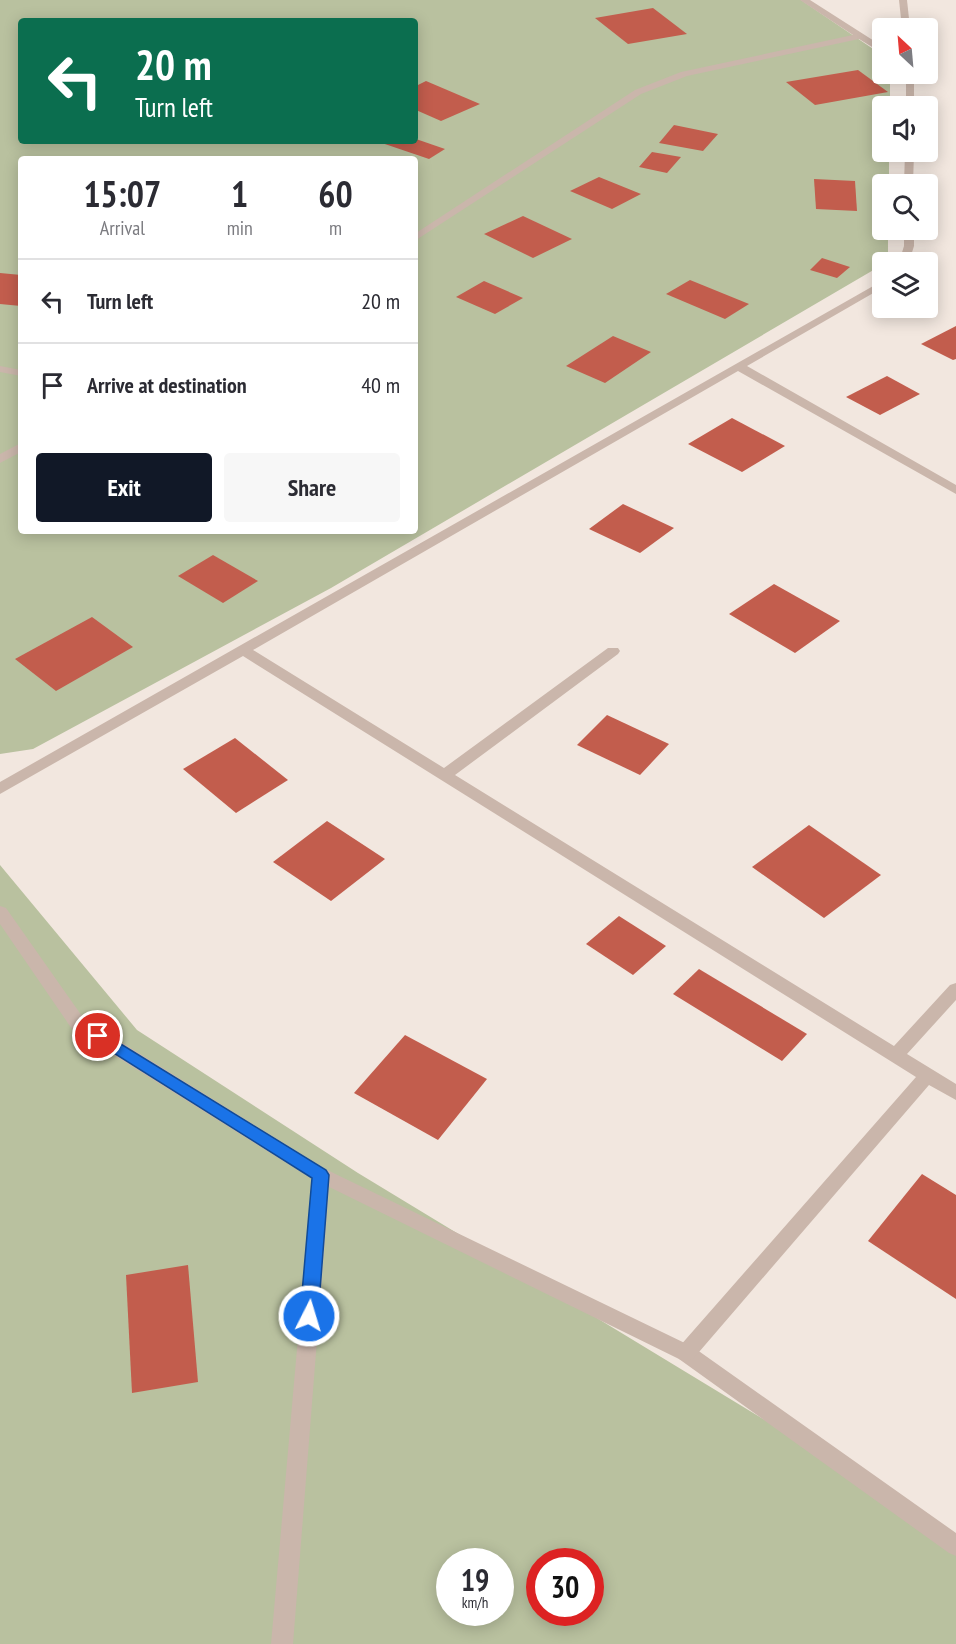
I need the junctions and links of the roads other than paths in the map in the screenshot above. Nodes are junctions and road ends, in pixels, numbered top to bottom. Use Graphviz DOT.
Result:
graph roads {
  1 [pos="804,0"];
  2 [pos="903,0"];
  3 [pos="905,18"];
  4 [pos="861,36"];
  5 [pos="872,43"];
  6 [pos="418,236"];
  7 [pos="872,290"];
  8 [pos="738,366"];
  9 [pos="0,369"];
  10 [pos="18,372"];
  11 [pos="18,449"];
  12 [pos="0,459"];
  13 [pos="956,490"];
  14 [pos="243,650"];
  15 [pos="613,651"];
  16 [pos="445,775"];
  17 [pos="0,789"];
  18 [pos="0,912"];
  19 [pos="956,989"];
  20 [pos="895,1056"];
  21 [pos="928,1076"];
  22 [pos="956,1093"];
  23 [pos="321,1175"];
  24 [pos="686,1353"];
  25 [pos="956,1546"];
  26 [pos="282,1644"];
  1 -- 4 [label="street"];
  2 -- 3 [label="street"];
  4 -- 5 [label="street"];
  4 -- 6 [label="street"];
  7 -- 8 [label="street"];
  8 -- 13 [label="street"];
  8 -- 14 [label="street"];
  9 -- 10 [label="street"];
  11 -- 12 [label="street"];
  14 -- 16 [label="street"];
  14 -- 17 [label="street"];
  15 -- 16 [label="street"];
  16 -- 20 [label="street"];
  18 -- 23 [label="street"];
  19 -- 20 [label="street"];
  20 -- 21 [label="street"];
  21 -- 22 [label="street"];
  21 -- 24 [label="street"];
  23 -- 24 [label="street"];
  23 -- 26 [label="street"];
  24 -- 25 [label="street"];
}
